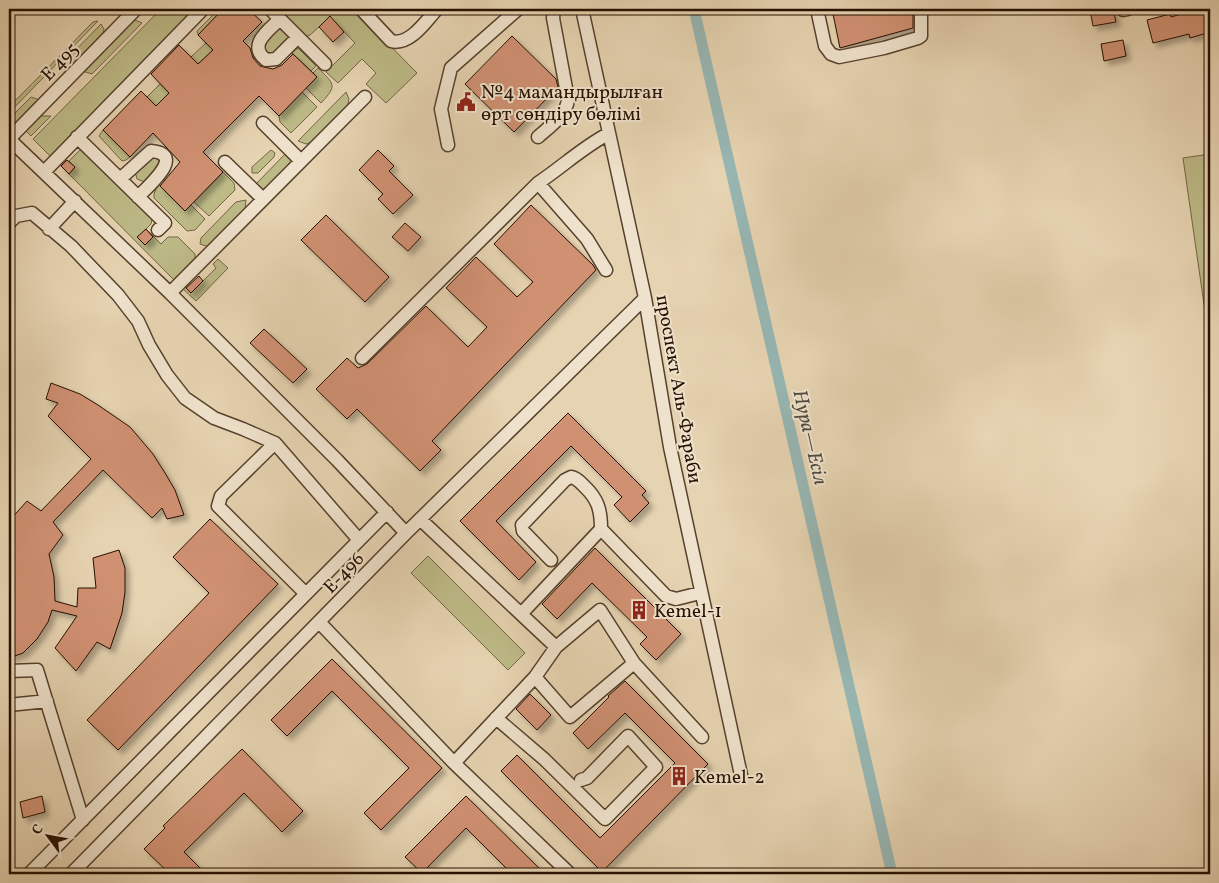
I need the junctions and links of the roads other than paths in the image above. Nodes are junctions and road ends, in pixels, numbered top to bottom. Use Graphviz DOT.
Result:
graph roads {
  1 [pos="136,9"];
  2 [pos="203,9"];
  3 [pos="270,9"];
  4 [pos="361,9"];
  5 [pos="437,9"];
  6 [pos="518,9"];
  7 [pos="554,9"];
  8 [pos="582,9"];
  9 [pos="817,9"];
  10 [pos="921,9"];
  11 [pos="1122,9"];
  12 [pos="1128,9"];
  13 [pos="280,19"];
  14 [pos="298,37"];
  15 [pos="325,64"];
  16 [pos="365,97"];
  17 [pos="263,123"];
  18 [pos="608,134"];
  19 [pos="78,137"];
  20 [pos="538,137"];
  21 [pos="9,139"];
  22 [pos="448,145"];
  23 [pos="301,161"];
  24 [pos="225,162"];
  25 [pos="44,172"];
  26 [pos="120,179"];
  27 [pos="538,183"];
  28 [pos="138,197"];
  29 [pos="263,199"];
  30 [pos="75,201"];
  31 [pos="9,223"];
  32 [pos="49,229"];
  33 [pos="158,230"];
  34 [pos="606,270"];
  35 [pos="170,293"];
  36 [pos="645,298"];
  37 [pos="362,358"];
  38 [pos="275,443"];
  39 [pos="387,512"];
  40 [pos="421,520"];
  41 [pos="600,530"];
  42 [pos="406,533"];
  43 [pos="359,540"];
  44 [pos="551,560"];
  45 [pos="700,593"];
  46 [pos="306,594"];
  47 [pos="521,614"];
  48 [pos="320,623"];
  49 [pos="556,647"];
  50 [pos="634,663"];
  51 [pos="9,671"];
  52 [pos="534,677"];
  53 [pos="47,701"];
  54 [pos="9,705"];
  55 [pos="496,718"];
  56 [pos="702,738"];
  57 [pos="454,762"];
  58 [pos="741,775"];
  59 [pos="581,780"];
  60 [pos="83,820"];
  61 [pos="29,874"];
  62 [pos="71,874"];
  63 [pos="570,874"];
  1 -- 21 [label="street, E 495"];
  2 -- 19 [label="street"];
  3 -- 13 [label="street"];
  4 -- 5 [label="street"];
  6 -- 22 [label="street"];
  7 -- 20 [label="street"];
  8 -- 18 [label="street, проспект Аль-Фараби"];
  9 -- 10 [label="street"];
  11 -- 12 [label="street"];
  13 -- 14 [label="street"];
  13 -- 14 [label="street"];
  14 -- 15 [label="street"];
  16 -- 23 [label="street"];
  17 -- 23 [label="street"];
  18 -- 27 [label="street"];
  18 -- 36 [label="street, проспект Аль-Фараби"];
  19 -- 25 [label="street"];
  19 -- 26 [label="street"];
  21 -- 25 [label="street"];
  23 -- 29 [label="street"];
  24 -- 29 [label="street"];
  25 -- 30 [label="street"];
  26 -- 28 [label="street"];
  26 -- 28 [label="street"];
  27 -- 34 [label="street"];
  27 -- 37 [label="street"];
  28 -- 33 [label="street"];
  29 -- 35 [label="street"];
  30 -- 32 [label="street"];
  30 -- 35 [label="street"];
  31 -- 32 [label="street"];
  32 -- 38 [label="street"];
  35 -- 39 [label="street"];
  36 -- 40 [label="street, E-496"];
  36 -- 45 [label="street, проспект Аль-Фараби"];
  38 -- 43 [label="street"];
  38 -- 46 [label="street"];
  39 -- 42 [label="street"];
  39 -- 43 [label="street"];
  40 -- 42 [label="street, E-496"];
  40 -- 47 [label="street"];
  41 -- 44 [label="street"];
  41 -- 45 [label="street"];
  41 -- 47 [label="street"];
  42 -- 48 [label="street, E-496"];
  43 -- 46 [label="street"];
  45 -- 58 [label="street, проспект Аль-Фараби"];
  46 -- 60 [label="street"];
  47 -- 49 [label="street"];
  48 -- 57 [label="street"];
  48 -- 62 [label="street, E-496"];
  49 -- 50 [label="street"];
  49 -- 52 [label="street"];
  50 -- 52 [label="street"];
  50 -- 56 [label="street"];
  51 -- 53 [label="street"];
  52 -- 55 [label="street"];
  53 -- 54 [label="street"];
  53 -- 60 [label="street"];
  55 -- 57 [label="street"];
  55 -- 59 [label="street"];
  57 -- 63 [label="street"];
  60 -- 61 [label="street"];
}
